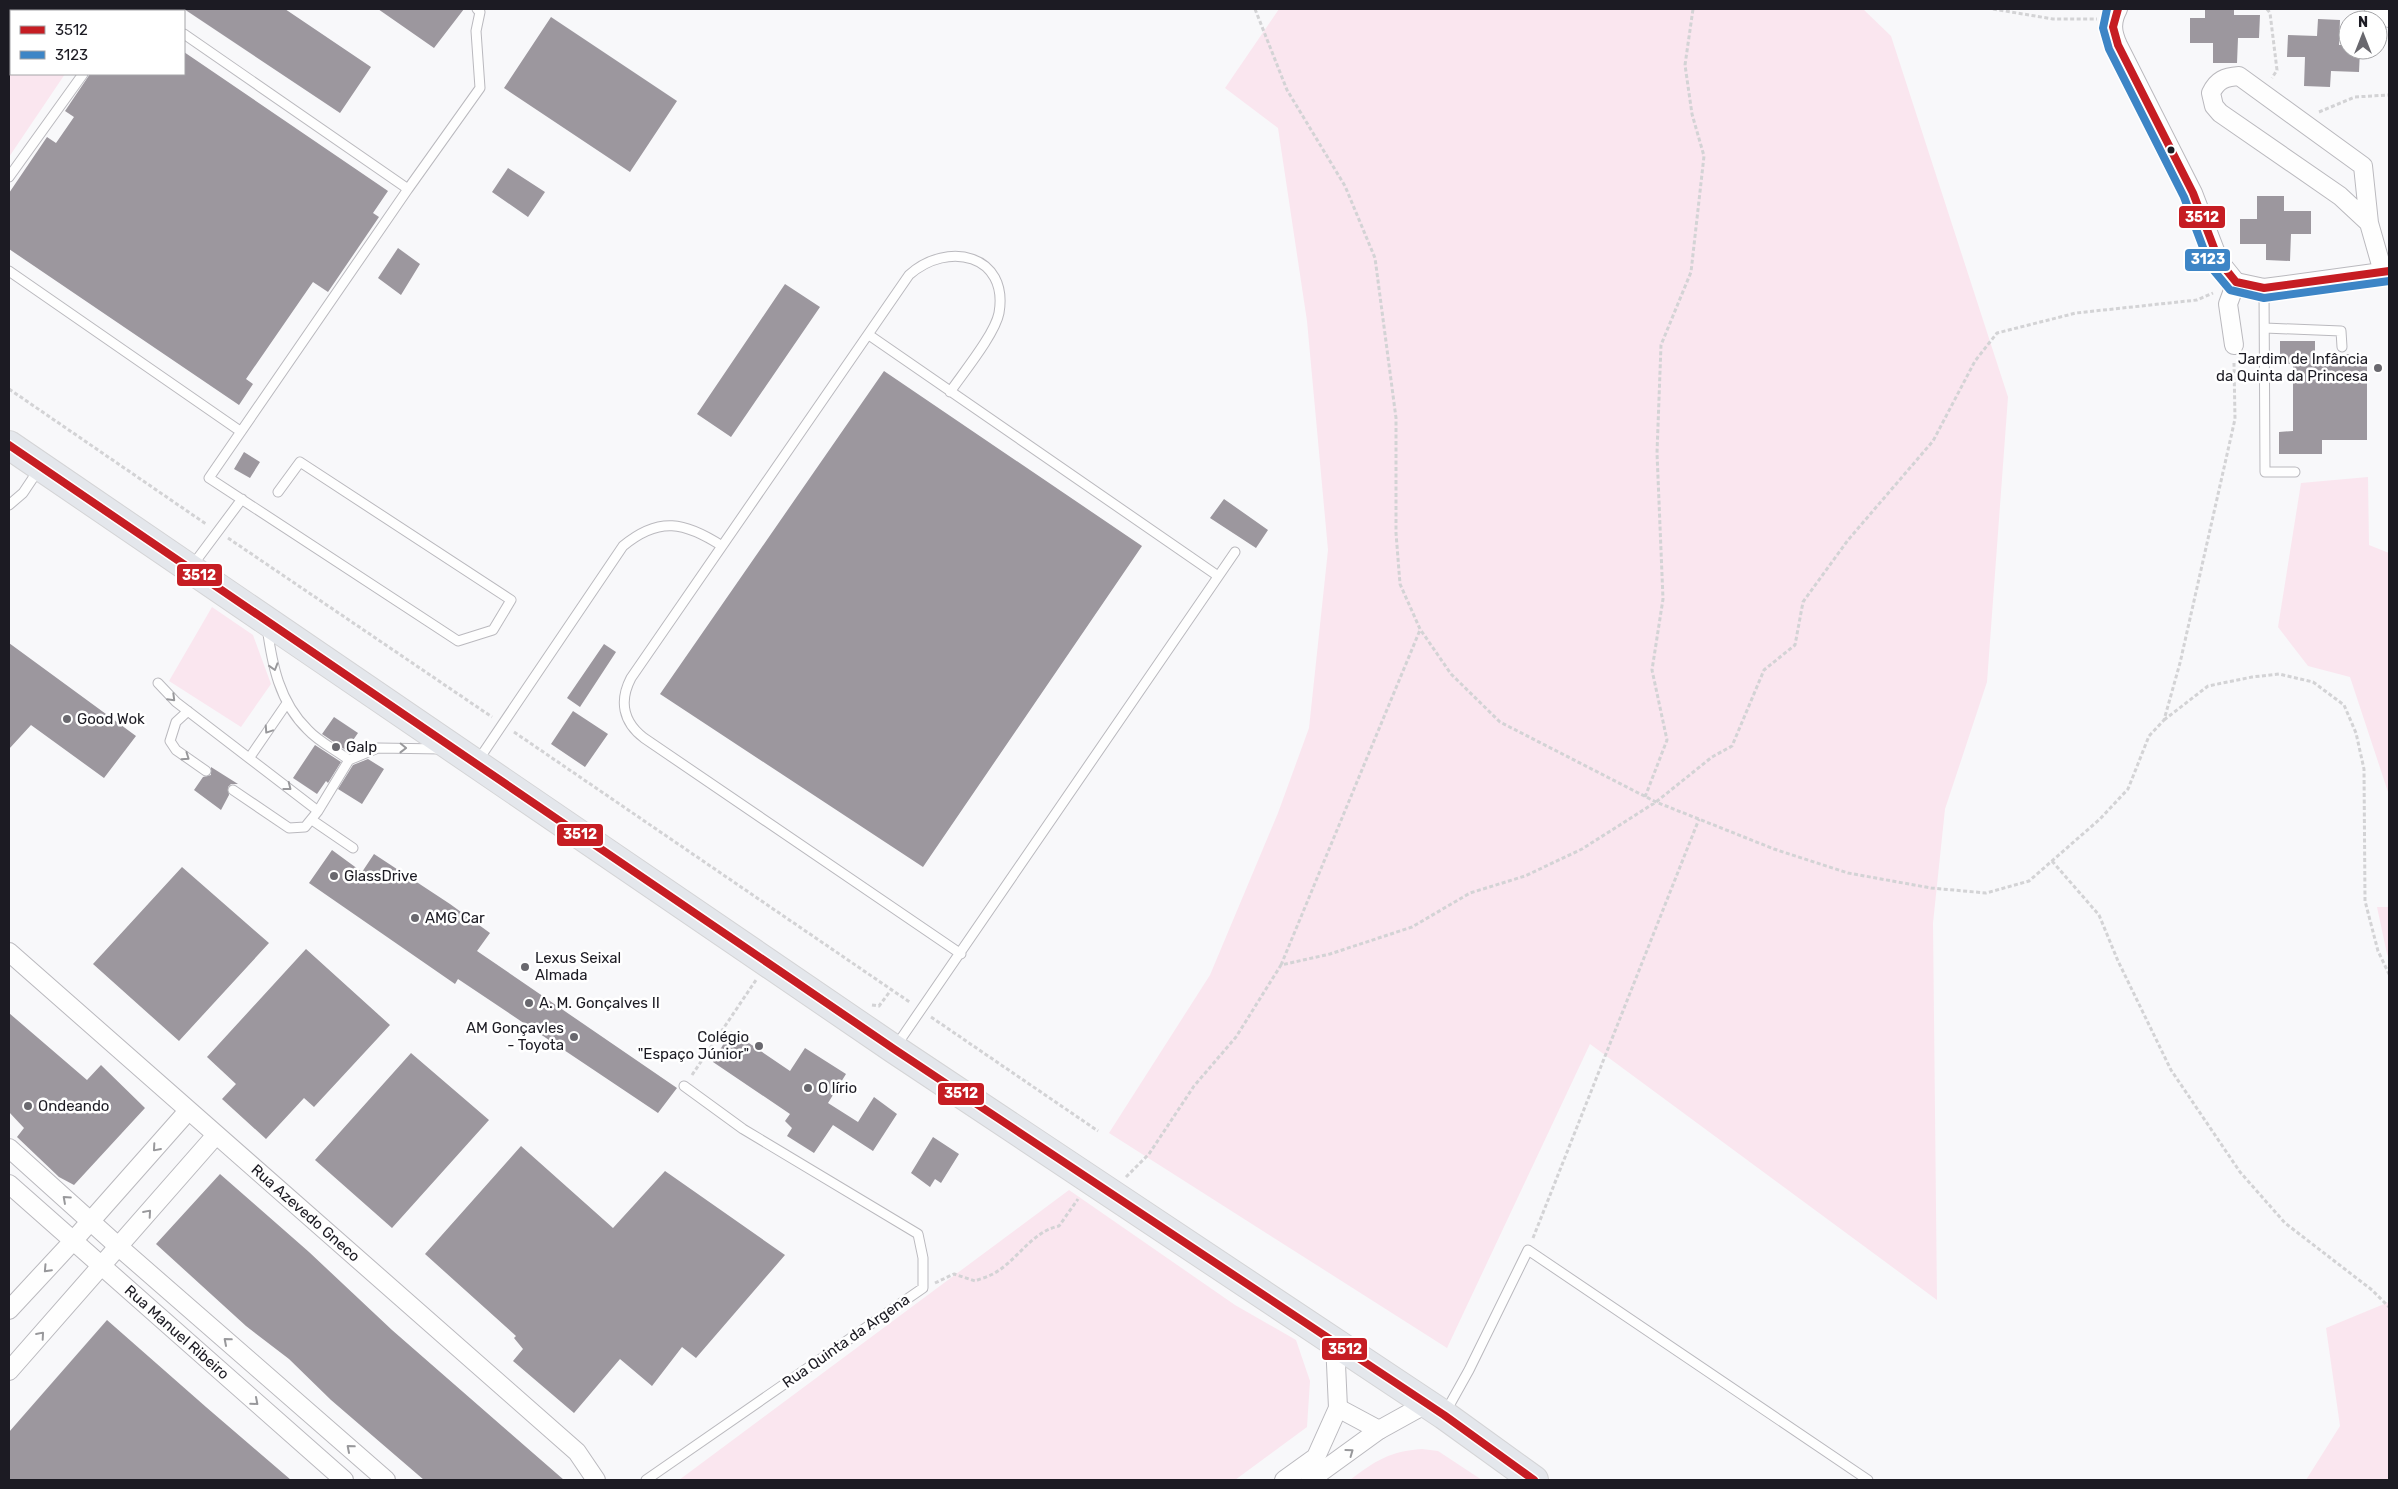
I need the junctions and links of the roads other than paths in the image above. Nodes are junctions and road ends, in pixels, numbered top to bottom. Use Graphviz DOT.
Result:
graph roads {
  1 [pos="477,9"];
  2 [pos="2374,9"];
  3 [pos="2115,14"];
  4 [pos="2389,18"];
  5 [pos="185,35"];
  6 [pos="82,75"];
  7 [pos="9,178"];
  8 [pos="408,189"];
  9 [pos="2369,223"];
  10 [pos="9,271"];
  11 [pos="2386,272"];
  12 [pos="2236,282"];
  13 [pos="2264,288"];
  14 [pos="2265,328"];
  15 [pos="869,335"];
  16 [pos="2234,344"];
  17 [pos="2342,347"];
  18 [pos="950,392"];
  19 [pos="240,430"];
  20 [pos="9,445"];
  21 [pos="40,466"];
  22 [pos="2295,472"];
  23 [pos="278,492"];
  24 [pos="242,499"];
  25 [pos="9,505"];
  26 [pos="722,546"];
  27 [pos="1235,552"];
  28 [pos="190,568"];
  29 [pos="1218,576"];
  30 [pos="266,619"];
  31 [pos="158,683"];
  32 [pos="287,703"];
  33 [pos="188,711"];
  34 [pos="467,756"];
  35 [pos="250,757"];
  36 [pos="349,760"];
  37 [pos="206,771"];
  38 [pos="233,790"];
  39 [pos="318,811"];
  40 [pos="312,820"];
  41 [pos="353,848"];
  42 [pos="9,952"];
  43 [pos="961,954"];
  44 [pos="894,1049"];
  45 [pos="684,1086"];
  46 [pos="188,1111"];
  47 [pos="216,1135"];
  48 [pos="9,1148"];
  49 [pos="9,1184"];
  50 [pos="91,1222"];
  51 [pos="73,1241"];
  52 [pos="118,1246"];
  53 [pos="101,1267"];
  54 [pos="9,1310"];
  55 [pos="1335,1342"];
  56 [pos="9,1371"];
  57 [pos="1338,1408"];
  58 [pos="1435,1410"];
  59 [pos="1379,1430"];
  60 [pos="344,1480"];
  61 [pos="386,1480"];
  62 [pos="596,1480"];
  63 [pos="646,1480"];
  64 [pos="1284,1480"];
  65 [pos="1310,1480"];
  66 [pos="1534,1480"];
  67 [pos="1868,1480"];
  1 -- 8 [label="lane"];
  2 -- 4 [label="street"];
  3 -- 12 [label="street"];
  5 -- 8 [label="lane"];
  6 -- 7 [label="lane"];
  8 -- 19 [label="lane"];
  9 -- 9 [label="street"];
  9 -- 11 [label="street"];
  10 -- 19 [label="lane"];
  11 -- 13 [label="street"];
  12 -- 13 [label="street"];
  12 -- 16 [label="street"];
  13 -- 14 [label="lane"];
  14 -- 17 [label="lane"];
  14 -- 22 [label="lane"];
  15 -- 18 [label="lane"];
  15 -- 18 [label="lane"];
  15 -- 26 [label="lane"];
  18 -- 29 [label="lane"];
  19 -- 24 [label="lane"];
  20 -- 21 [label="main road"];
  21 -- 25 [label="lane"];
  21 -- 28 [label="main road"];
  23 -- 24 [label="lane"];
  24 -- 28 [label="lane"];
  26 -- 34 [label="lane"];
  26 -- 43 [label="lane"];
  27 -- 29 [label="lane"];
  28 -- 30 [label="main road"];
  29 -- 43 [label="lane"];
  30 -- 32 [label="lane, one-way"];
  30 -- 34 [label="main road"];
  31 -- 33 [label="lane, one-way"];
  32 -- 35 [label="lane, one-way"];
  32 -- 36 [label="lane"];
  33 -- 35 [label="lane"];
  33 -- 37 [label="lane, one-way"];
  36 -- 34 [label="lane, one-way"];
  34 -- 44 [label="main road"];
  35 -- 39 [label="lane, one-way"];
  36 -- 39 [label="lane"];
  38 -- 40 [label="lane"];
  39 -- 40 [label="lane"];
  40 -- 41 [label="lane"];
  42 -- 46 [label="street, Rua Azevedo Gneco"];
  43 -- 44 [label="lane"];
  44 -- 55 [label="main road"];
  45 -- 63 [label="lane, Rua Quinta da Argena"];
  46 -- 47 [label="street, Rua Azevedo Gneco"];
  46 -- 50 [label="street, one-way"];
  52 -- 47 [label="street, one-way"];
  47 -- 62 [label="street, Rua Azevedo Gneco"];
  50 -- 48 [label="street, one-way"];
  49 -- 51 [label="street, Rua Manuel Ribeiro"];
  50 -- 51 [label="street"];
  50 -- 52 [label="street"];
  51 -- 53 [label="street, Rua Manuel Ribeiro"];
  51 -- 54 [label="street, one-way"];
  52 -- 53 [label="street"];
  61 -- 52 [label="street, one-way"];
  56 -- 53 [label="street, one-way"];
  53 -- 60 [label="street, Rua Manuel Ribeiro, one-way"];
  55 -- 57 [label="street"];
  55 -- 58 [label="main road"];
  57 -- 59 [label="street"];
  57 -- 64 [label="street"];
  58 -- 59 [label="street"];
  58 -- 66 [label="main road"];
  58 -- 67 [label="lane"];
  65 -- 59 [label="street, one-way"];
}
